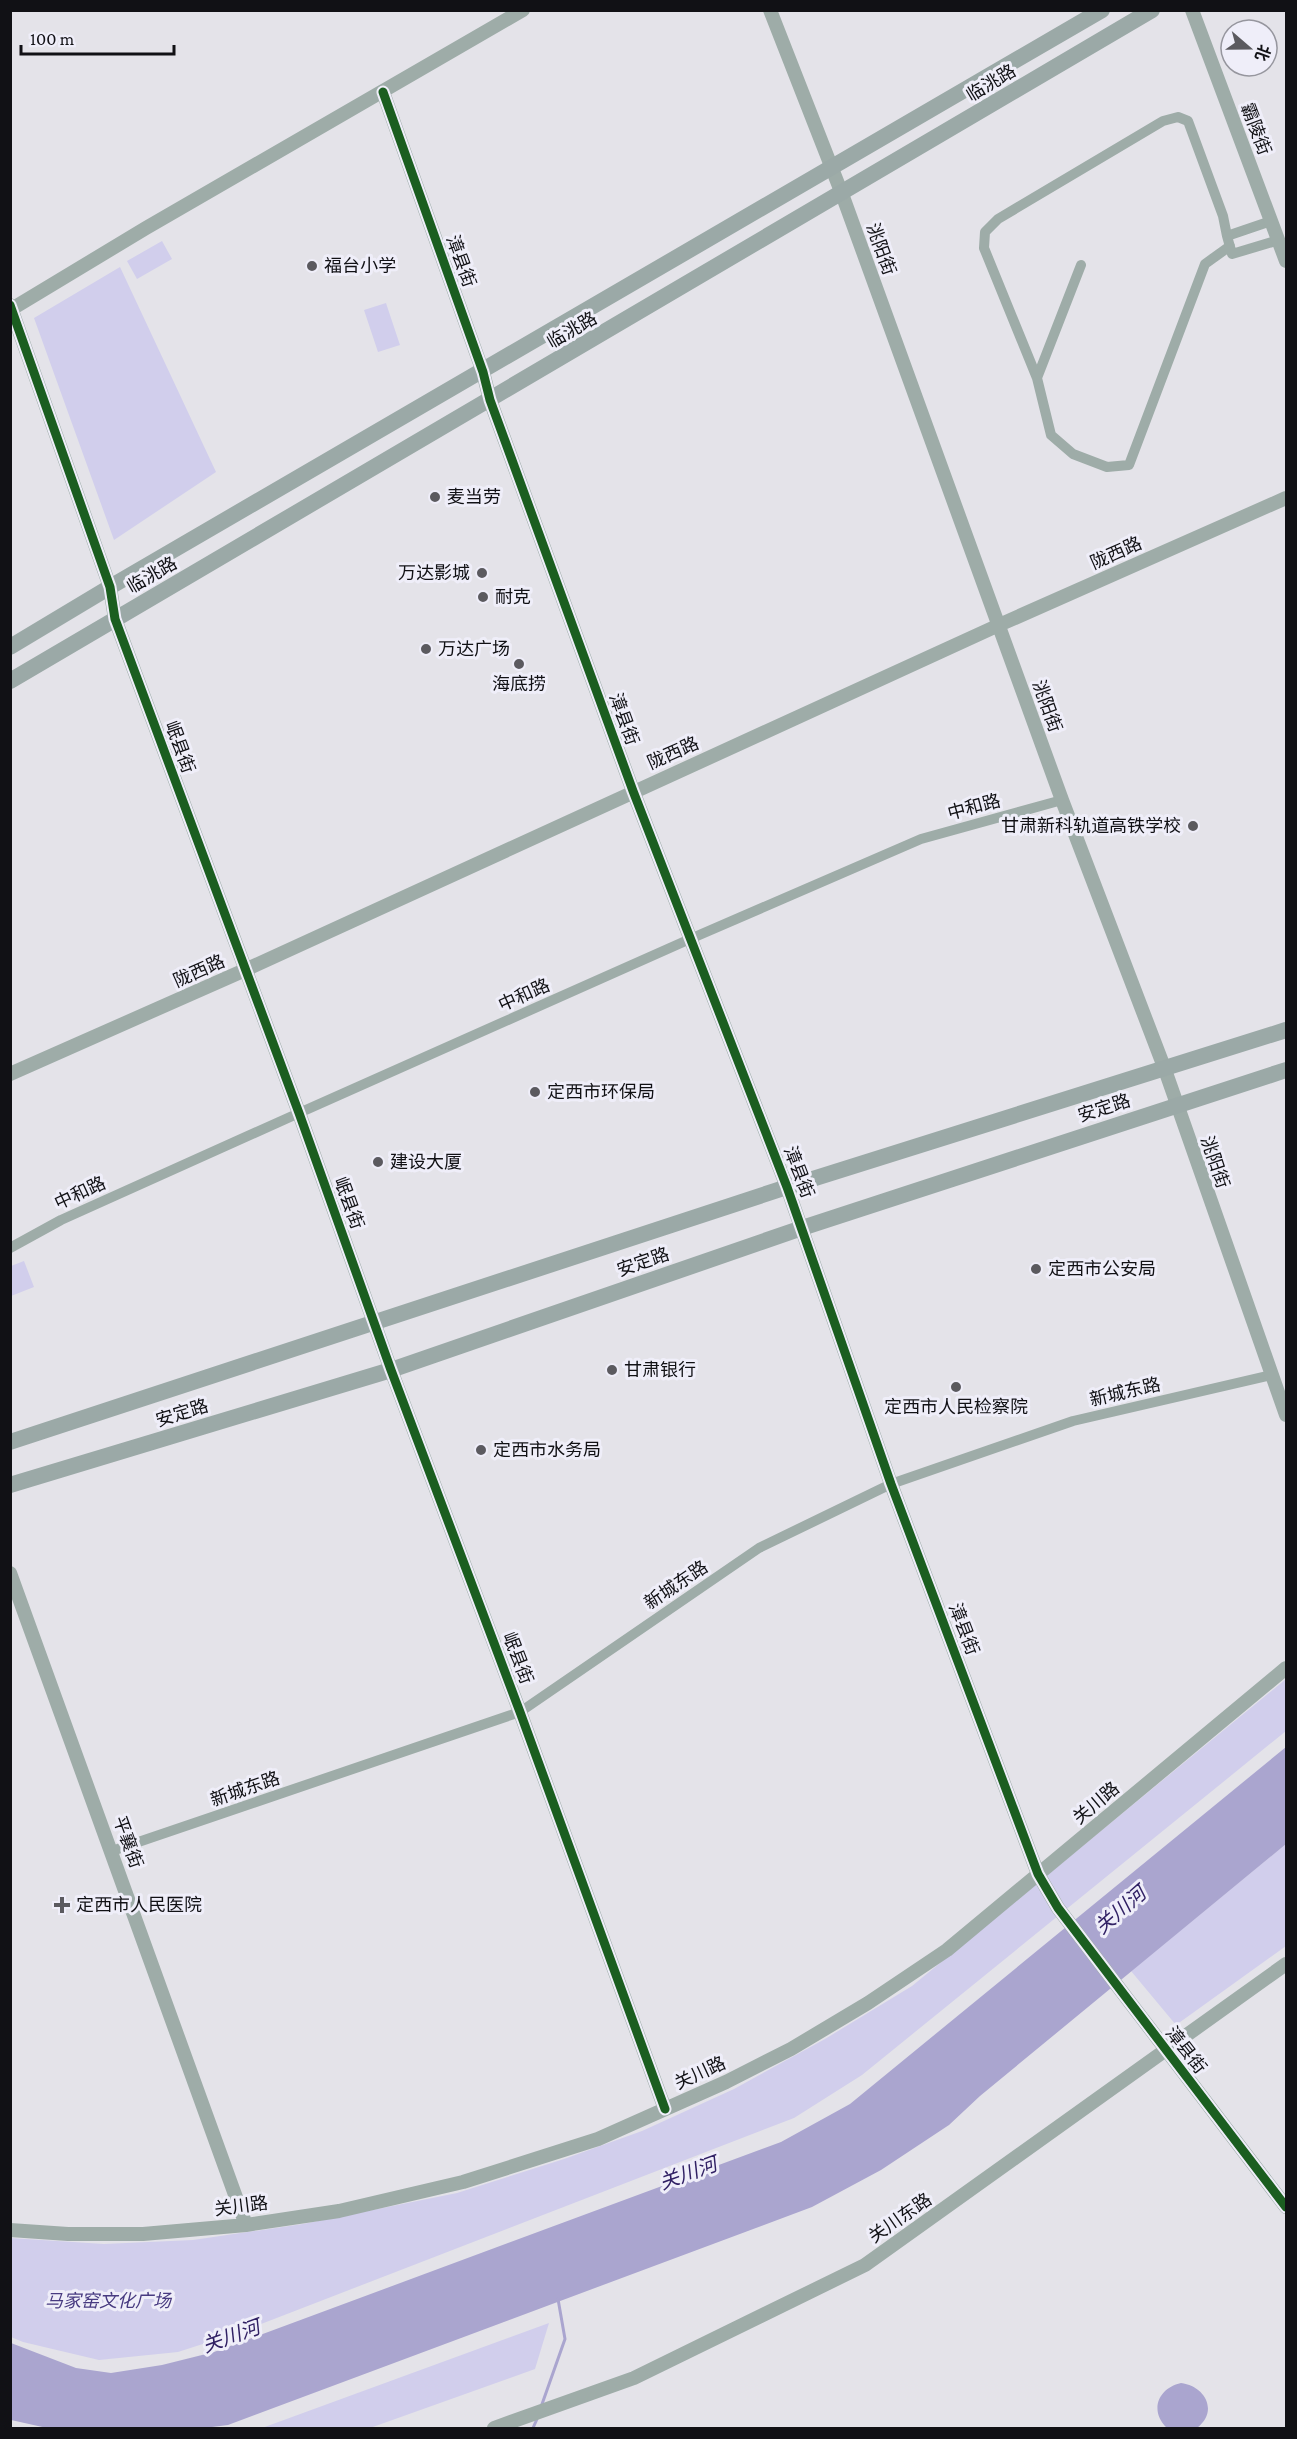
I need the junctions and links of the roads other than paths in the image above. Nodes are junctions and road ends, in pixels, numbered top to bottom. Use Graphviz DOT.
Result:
graph roads {
  1 [pos="523,10"];
  2 [pos="770,10"];
  3 [pos="1102,10"];
  4 [pos="1152,10"];
  5 [pos="1192,10"];
  6 [pos="383,92"];
  7 [pos="831,169"];
  8 [pos="842,194"];
  9 [pos="1271,220"];
  10 [pos="1279,240"];
  11 [pos="1229,241"];
  12 [pos="1287,261"];
  13 [pos="1081,265"];
  14 [pos="11,309"];
  15 [pos="483,372"];
  16 [pos="1037,378"];
  17 [pos="490,400"];
  18 [pos="1287,498"];
  19 [pos="110,587"];
  20 [pos="115,619"];
  21 [pos="999,625"];
  22 [pos="10,647"];
  23 [pos="10,681"];
  24 [pos="633,791"];
  25 [pos="1062,800"];
  26 [pos="690,939"];
  27 [pos="245,970"];
  28 [pos="1287,1030"];
  29 [pos="1164,1067"];
  30 [pos="1287,1070"];
  31 [pos="10,1074"];
  32 [pos="1176,1105"];
  33 [pos="299,1113"];
  34 [pos="787,1187"];
  35 [pos="802,1228"];
  36 [pos="10,1248"];
  37 [pos="374,1323"];
  38 [pos="391,1370"];
  39 [pos="1271,1375"];
  40 [pos="1287,1415"];
  41 [pos="10,1442"];
  42 [pos="891,1484"];
  43 [pos="10,1485"];
  44 [pos="10,1573"];
  45 [pos="1287,1668"];
  46 [pos="520,1712"];
  47 [pos="112,1851"];
  48 [pos="1038,1874"];
  49 [pos="1287,1964"];
  50 [pos="1166,2050"];
  51 [pos="665,2109"];
  52 [pos="1287,2207"];
  53 [pos="246,2225"];
  54 [pos="10,2229"];
  55 [pos="494,2428"];
  1 -- 6 [label="street"];
  2 -- 7 [label="street, 洮阳街"];
  3 -- 7 [label="main road, 临洮路"];
  4 -- 8 [label="main road, 临洮路"];
  5 -- 9 [label="street, 霸陵街"];
  6 -- 14 [label="street"];
  6 -- 15 [label="street, 漳县街"];
  7 -- 8 [label="street, 洮阳街"];
  7 -- 15 [label="main road, 临洮路"];
  8 -- 17 [label="main road, 临洮路"];
  8 -- 21 [label="street, 洮阳街"];
  9 -- 10 [label="street, 霸陵街"];
  9 -- 11 [label="street"];
  10 -- 11 [label="street"];
  10 -- 12 [label="street, 霸陵街"];
  11 -- 16 [label="street"];
  11 -- 16 [label="street"];
  13 -- 16 [label="street"];
  14 -- 19 [label="street, 岷县街"];
  15 -- 17 [label="street, 漳县街"];
  15 -- 19 [label="main road, 临洮路"];
  17 -- 20 [label="main road, 临洮路"];
  17 -- 24 [label="street, 漳县街"];
  18 -- 21 [label="street, 陇西路"];
  19 -- 20 [label="street, 岷县街"];
  19 -- 22 [label="main road, 临洮路"];
  20 -- 23 [label="main road, 临洮路"];
  20 -- 27 [label="street, 岷县街"];
  21 -- 24 [label="street, 陇西路"];
  21 -- 25 [label="street, 洮阳街"];
  24 -- 26 [label="street, 漳县街"];
  24 -- 27 [label="street, 陇西路"];
  25 -- 26 [label="street, 中和路"];
  25 -- 29 [label="street, 洮阳街"];
  26 -- 33 [label="street, 中和路"];
  26 -- 34 [label="street, 漳县街"];
  27 -- 31 [label="street, 陇西路"];
  27 -- 33 [label="street, 岷县街"];
  28 -- 29 [label="main road, 安定路"];
  29 -- 32 [label="street, 洮阳街"];
  29 -- 34 [label="main road, 安定路"];
  30 -- 32 [label="main road, 安定路"];
  32 -- 35 [label="main road, 安定路"];
  32 -- 39 [label="street, 洮阳街"];
  33 -- 36 [label="street, 中和路"];
  33 -- 37 [label="street, 岷县街"];
  34 -- 35 [label="street, 漳县街"];
  34 -- 37 [label="main road, 安定路"];
  35 -- 38 [label="main road, 安定路"];
  35 -- 42 [label="street, 漳县街"];
  37 -- 38 [label="street, 岷县街"];
  37 -- 41 [label="main road, 安定路"];
  38 -- 43 [label="main road, 安定路"];
  38 -- 46 [label="street, 岷县街"];
  39 -- 40 [label="street, 洮阳街"];
  39 -- 42 [label="street, 新城东路"];
  42 -- 46 [label="street, 新城东路"];
  42 -- 48 [label="street, 漳县街"];
  44 -- 47 [label="street, 平襄街"];
  45 -- 48 [label="street, 关川路"];
  46 -- 47 [label="street, 新城东路"];
  46 -- 51 [label="street, 岷县街"];
  47 -- 53 [label="street, 平襄街"];
  48 -- 50 [label="street, 漳县街"];
  48 -- 51 [label="street, 关川路"];
  49 -- 50 [label="street, 关川东路"];
  50 -- 52 [label="street, 漳县街"];
  50 -- 55 [label="street, 关川东路"];
  51 -- 53 [label="street, 关川路"];
  53 -- 54 [label="street, 关川路"];
}
